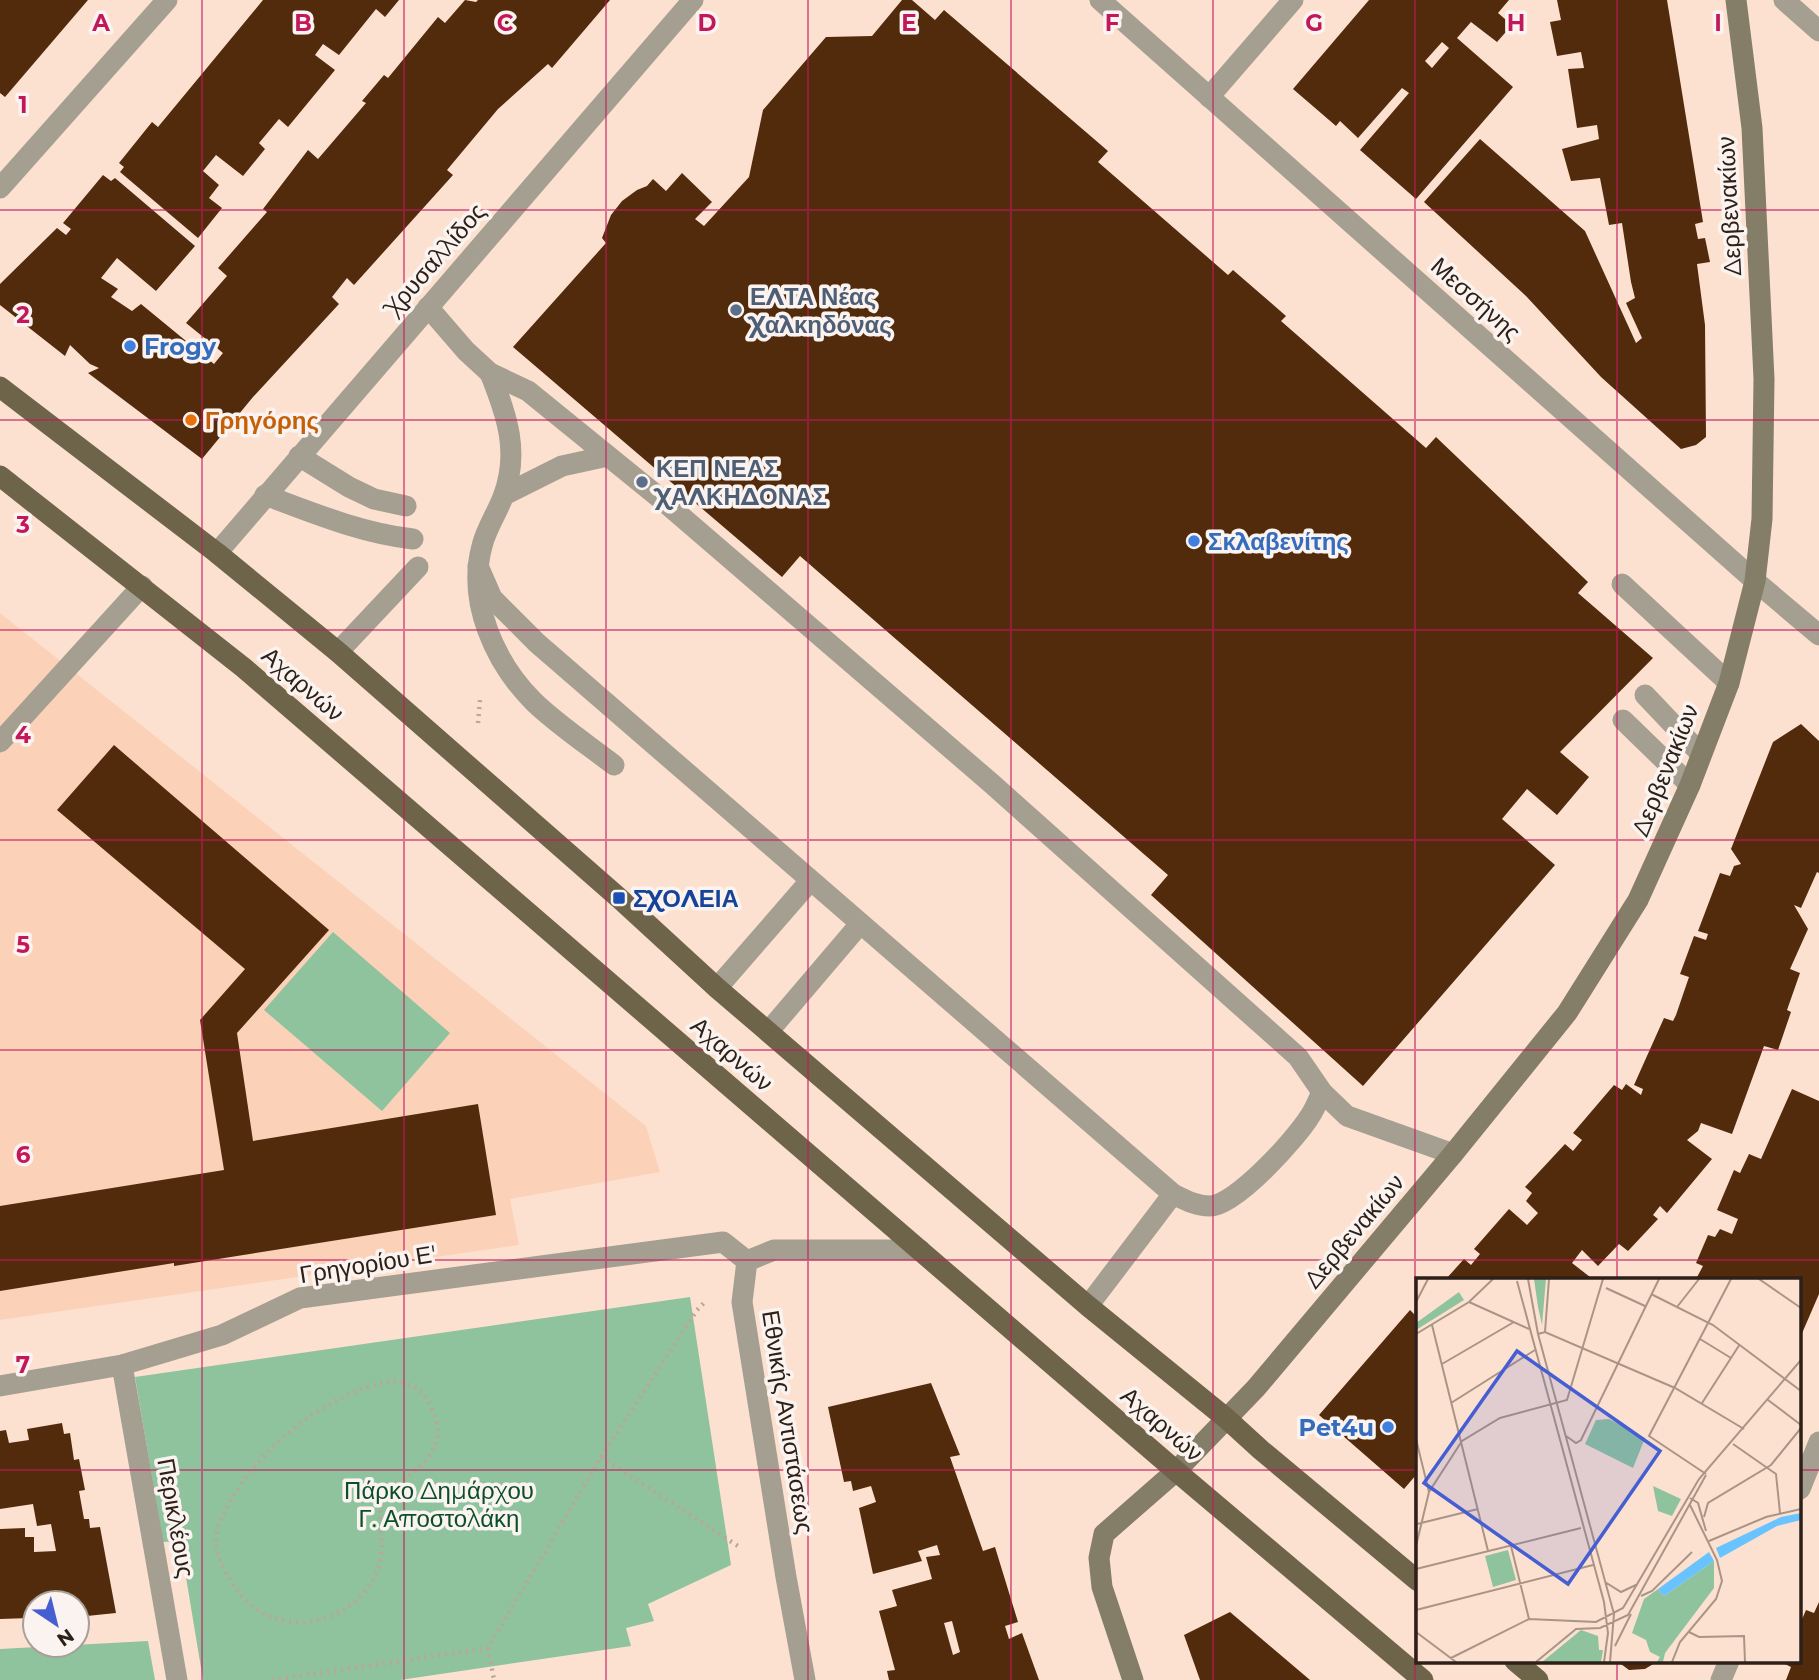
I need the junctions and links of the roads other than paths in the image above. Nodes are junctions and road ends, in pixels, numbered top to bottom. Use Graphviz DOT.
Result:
graph roads {
  1 [pos="167,0"];
  2 [pos="693,0"];
  3 [pos="1100,0"];
  4 [pos="1293,0"];
  5 [pos="1736,0"];
  6 [pos="1784,0"];
  7 [pos="1819,30"];
  8 [pos="1209,97"];
  9 [pos="0,188"];
  10 [pos="428,307"];
  11 [pos="490,373"];
  12 [pos="0,387"];
  13 [pos="299,456"];
  14 [pos="608,456"];
  15 [pos="0,476"];
  16 [pos="265,495"];
  17 [pos="504,495"];
  18 [pos="406,506"];
  19 [pos="412,539"];
  20 [pos="217,553"];
  21 [pos="478,566"];
  22 [pos="418,567"];
  23 [pos="1755,581"];
  24 [pos="1622,584"];
  25 [pos="142,586"];
  26 [pos="1819,635"];
  27 [pos="338,652"];
  28 [pos="1729,683"];
  29 [pos="1645,695"];
  30 [pos="1623,720"];
  31 [pos="0,743"];
  32 [pos="1702,754"];
  33 [pos="614,765"];
  34 [pos="1690,785"];
  35 [pos="810,881"];
  36 [pos="860,924"];
  37 [pos="717,988"];
  38 [pos="768,1032"];
  39 [pos="1322,1092"];
  40 [pos="1453,1154"];
  41 [pos="1173,1194"];
  42 [pos="920,1250"];
  43 [pos="747,1261"];
  44 [pos="1088,1306"];
  45 [pos="122,1365"];
  46 [pos="0,1386"];
  47 [pos="1227,1419"];
  48 [pos="1819,1442"];
  49 [pos="1176,1472"];
  50 [pos="1801,1487"];
  51 [pos="1416,1579"];
  52 [pos="1516,1662"];
  53 [pos="1728,1662"];
  54 [pos="177,1680"];
  55 [pos="806,1680"];
  56 [pos="1133,1680"];
  57 [pos="1423,1680"];
  58 [pos="1538,1680"];
  59 [pos="1721,1680"];
  1 -- 9 [label="street"];
  2 -- 10 [label="street, Χρυσαλλίδος"];
  3 -- 8 [label="street, Μεσσήνης"];
  4 -- 8 [label="street"];
  5 -- 23 [label="street, Δερβενακίων"];
  6 -- 7 [label="street"];
  8 -- 23 [label="street, Μεσσήνης"];
  10 -- 11 [label="street"];
  10 -- 13 [label="street, Χρυσαλλίδος"];
  11 -- 14 [label="street"];
  11 -- 17 [label="street"];
  12 -- 20 [label="main road, Αχαρνών"];
  13 -- 16 [label="street, Χρυσαλλίδος"];
  13 -- 18 [label="street"];
  14 -- 17 [label="street"];
  14 -- 39 [label="street"];
  15 -- 25 [label="main road, Αχαρνών"];
  16 -- 19 [label="street"];
  16 -- 20 [label="street, Χρυσαλλίδος"];
  17 -- 21 [label="street"];
  20 -- 27 [label="main road, Αχαρνών"];
  21 -- 33 [label="street"];
  21 -- 35 [label="street"];
  22 -- 27 [label="street"];
  23 -- 26 [label="street, Μεσσήνης"];
  23 -- 28 [label="street, Δερβενακίων"];
  24 -- 28 [label="street"];
  25 -- 31 [label="street"];
  25 -- 42 [label="main road, Αχαρνών"];
  27 -- 37 [label="main road, Αχαρνών"];
  28 -- 32 [label="street, Δερβενακίων"];
  29 -- 32 [label="street"];
  30 -- 34 [label="street"];
  32 -- 34 [label="street, Δερβενακίων"];
  34 -- 40 [label="street, Δερβενακίων"];
  35 -- 36 [label="street"];
  35 -- 37 [label="street"];
  36 -- 38 [label="street"];
  36 -- 41 [label="street"];
  37 -- 38 [label="main road, Αχαρνών"];
  38 -- 44 [label="main road, Αχαρνών"];
  39 -- 40 [label="street"];
  39 -- 41 [label="street"];
  40 -- 47 [label="street, Δερβενακίων"];
  41 -- 44 [label="street"];
  42 -- 43 [label="street"];
  42 -- 49 [label="main road, Αχαρνών"];
  43 -- 45 [label="street, Γρηγορίου Ε'"];
  43 -- 55 [label="street, Εθνικής Αντιστάσεως"];
  44 -- 47 [label="main road, Αχαρνών"];
  45 -- 46 [label="street, Γρηγορίου Ε'"];
  45 -- 54 [label="street, Περικλέους"];
  47 -- 49 [label="street, Δερβενακίων"];
  47 -- 51 [label="main road, Αχαρνών"];
  48 -- 50 [label="street"];
  49 -- 56 [label="street, Δερβενακίων"];
  49 -- 57 [label="main road, Αχαρνών"];
  52 -- 58 [label="main road"];
  53 -- 59 [label="street"];
}
